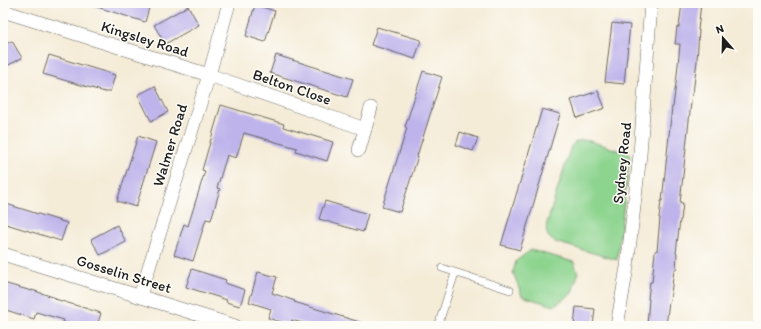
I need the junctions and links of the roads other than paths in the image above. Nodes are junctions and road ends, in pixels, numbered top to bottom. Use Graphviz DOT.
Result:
graph roads {
  1 [pos="229,3"];
  2 [pos="651,3"];
  3 [pos="3,11"];
  4 [pos="209,75"];
  5 [pos="371,108"];
  6 [pos="365,129"];
  7 [pos="358,150"];
  8 [pos="3,254"];
  9 [pos="442,268"];
  10 [pos="455,273"];
  11 [pos="510,290"];
  12 [pos="140,296"];
  13 [pos="234,326"];
  14 [pos="438,326"];
  15 [pos="617,326"];
  1 -- 4 [label="street, Walmer Road"];
  2 -- 15 [label="street, Sydney Road"];
  3 -- 4 [label="street, Kingsley Road"];
  4 -- 6 [label="street, Belton Close"];
  4 -- 12 [label="street, Walmer Road"];
  5 -- 6 [label="street"];
  6 -- 7 [label="street"];
  8 -- 12 [label="street, Gosselin Street"];
  9 -- 10 [label="lane"];
  10 -- 11 [label="lane"];
  10 -- 14 [label="lane"];
  12 -- 13 [label="street, Gosselin Street"];
}
